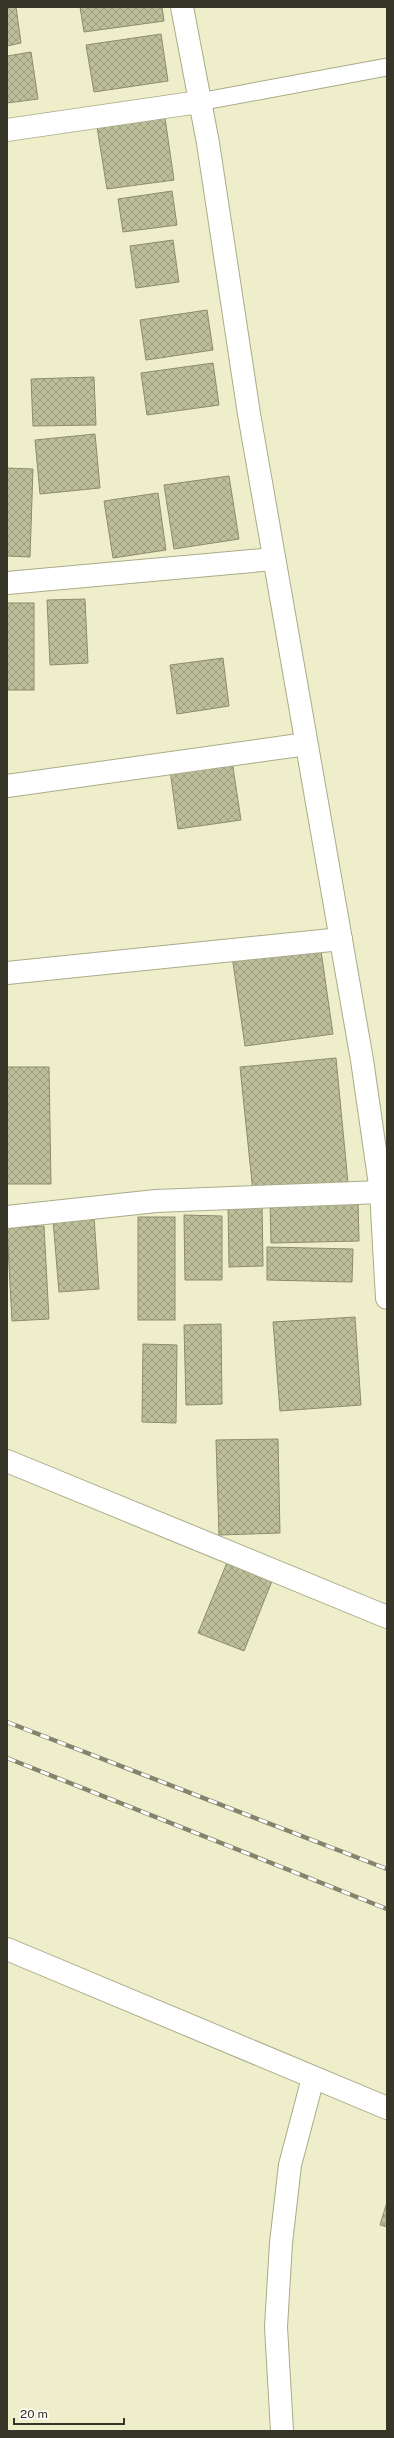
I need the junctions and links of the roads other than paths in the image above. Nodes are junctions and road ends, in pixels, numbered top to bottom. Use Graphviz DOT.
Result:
graph roads {
  1 [pos="182,7"];
  2 [pos="387,67"];
  3 [pos="199,102"];
  4 [pos="7,130"];
  5 [pos="274,559"];
  6 [pos="7,583"];
  7 [pos="306,744"];
  8 [pos="7,786"];
  9 [pos="341,939"];
  10 [pos="7,973"];
  11 [pos="381,1192"];
  12 [pos="7,1216"];
  13 [pos="387,1298"];
  14 [pos="7,1461"];
  15 [pos="387,1617"];
  16 [pos="7,1949"];
  17 [pos="313,2078"];
  18 [pos="387,2108"];
  19 [pos="282,2431"];
  1 -- 3 [label="street"];
  2 -- 3 [label="lane"];
  3 -- 4 [label="street"];
  3 -- 5 [label="street"];
  5 -- 6 [label="street"];
  5 -- 7 [label="street"];
  7 -- 8 [label="street"];
  7 -- 9 [label="street"];
  9 -- 10 [label="street"];
  9 -- 11 [label="street"];
  11 -- 12 [label="street"];
  11 -- 13 [label="street"];
  14 -- 15 [label="street"];
  16 -- 17 [label="street"];
  17 -- 18 [label="street"];
  17 -- 19 [label="street"];
}
